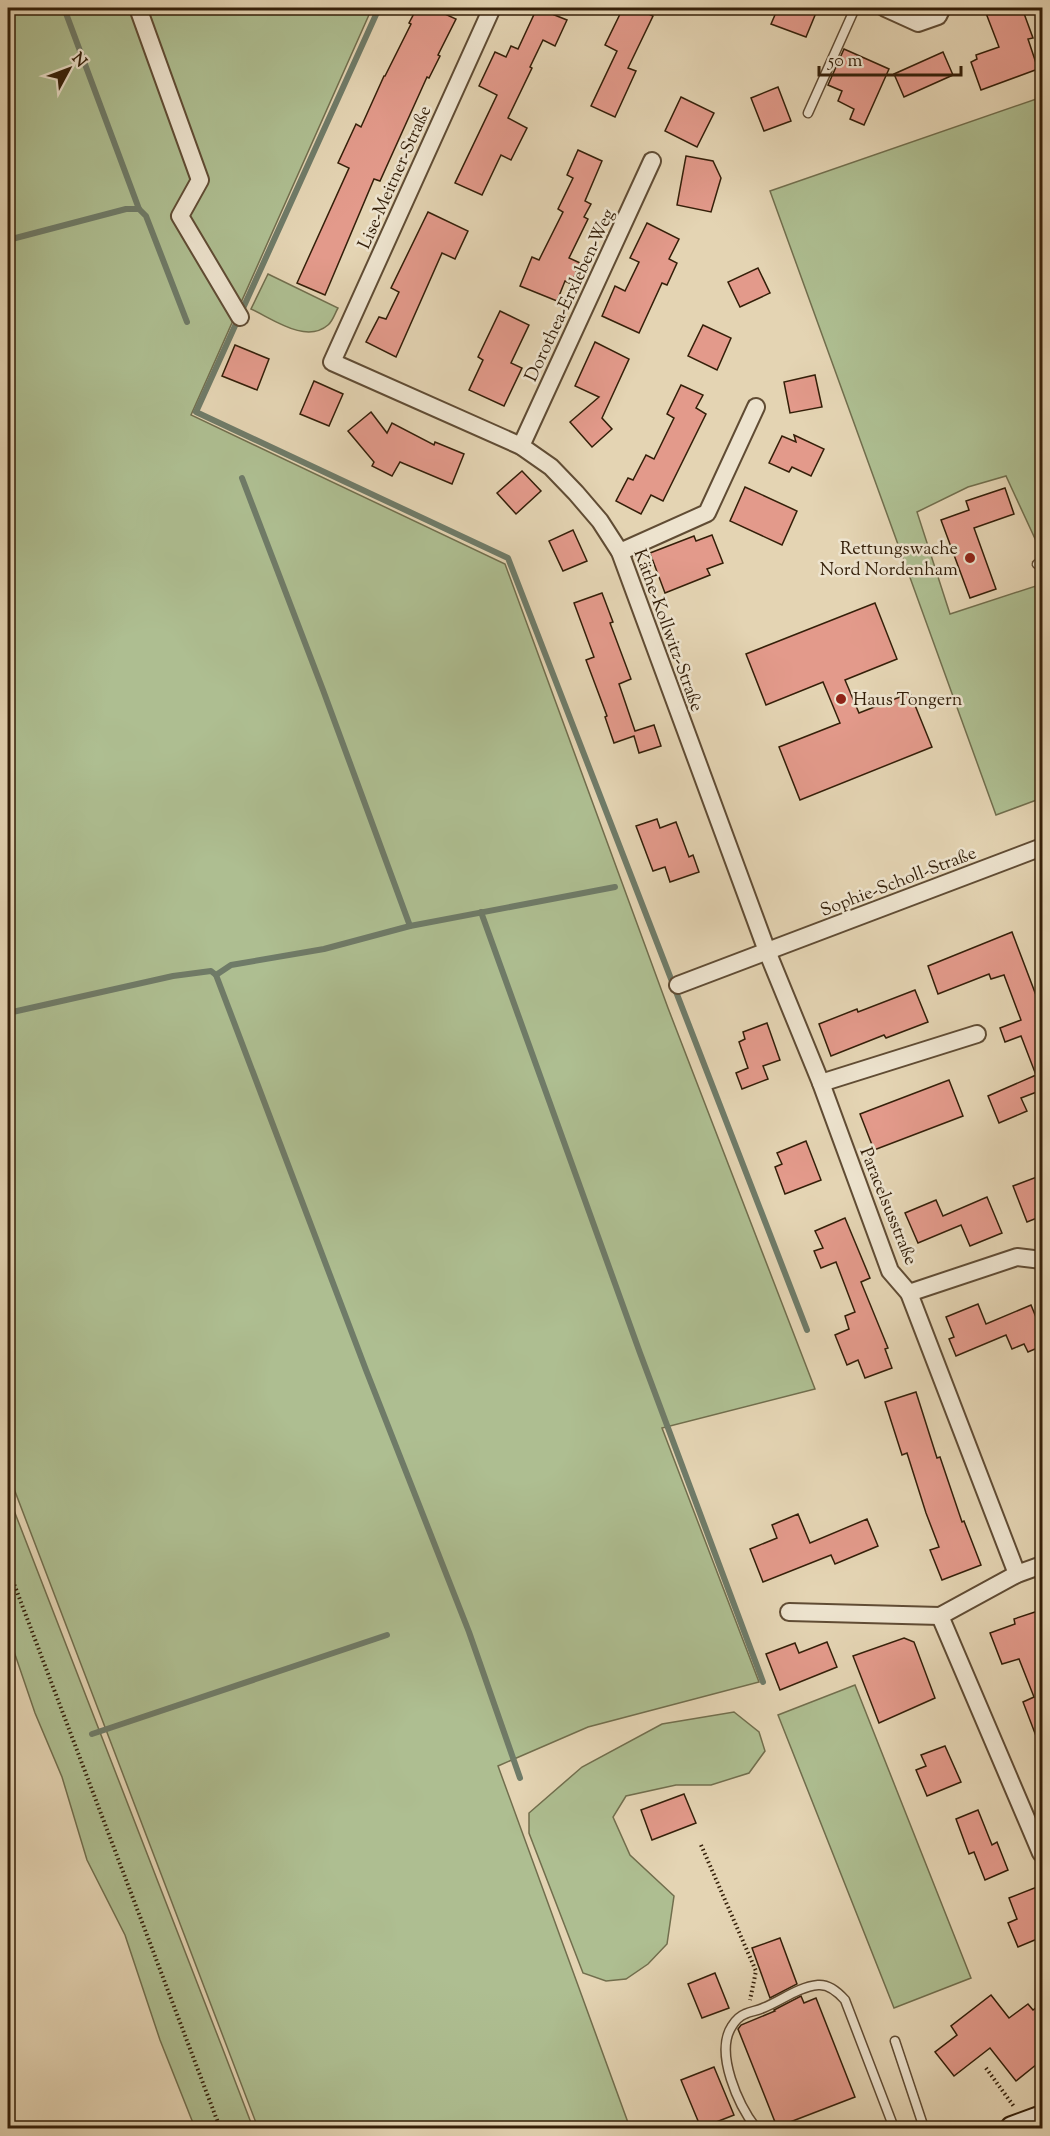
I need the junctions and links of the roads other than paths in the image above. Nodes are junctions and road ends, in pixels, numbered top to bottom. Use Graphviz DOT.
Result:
graph roads {
  1 [pos="138,8"];
  2 [pos="492,8"];
  3 [pos="855,8"];
  4 [pos="885,8"];
  5 [pos="942,8"];
  6 [pos="808,113"];
  7 [pos="652,161"];
  8 [pos="240,316"];
  9 [pos="332,362"];
  10 [pos="756,406"];
  11 [pos="521,446"];
  12 [pos="620,552"];
  13 [pos="1042,847"];
  14 [pos="767,951"];
  15 [pos="678,985"];
  16 [pos="977,1034"];
  17 [pos="821,1083"];
  18 [pos="1042,1260"];
  19 [pos="909,1293"];
  20 [pos="1042,1565"];
  21 [pos="1017,1574"];
  22 [pos="789,1611"];
  23 [pos="940,1616"];
  24 [pos="1041,1853"];
  25 [pos="895,2041"];
  26 [pos="1033,2110"];
  27 [pos="756,2128"];
  28 [pos="894,2128"];
  29 [pos="924,2128"];
  30 [pos="1012,2128"];
  1 -- 8 [label="street"];
  2 -- 9 [label="street, Lise-Meitner-Straße"];
  3 -- 6 [label="lane"];
  4 -- 5 [label="street"];
  7 -- 11 [label="street, Dorothea-Erxleben-Weg"];
  9 -- 11 [label="street, Käthe-Kollwitz-Straße"];
  10 -- 12 [label="street"];
  11 -- 12 [label="street, Käthe-Kollwitz-Straße"];
  12 -- 14 [label="street, Käthe-Kollwitz-Straße"];
  13 -- 14 [label="street, Sophie-Scholl-Straße"];
  14 -- 15 [label="street, Sophie-Scholl-Straße"];
  14 -- 17 [label="street, Paracelsusstraße"];
  16 -- 17 [label="street"];
  17 -- 19 [label="street, Paracelsusstraße"];
  18 -- 19 [label="street"];
  19 -- 21 [label="street, Paracelsusstraße"];
  20 -- 21 [label="street"];
  21 -- 23 [label="street"];
  22 -- 23 [label="street"];
  23 -- 24 [label="street"];
  25 -- 29 [label="lane"];
  26 -- 30 [label="street"];
  27 -- 28 [label="lane"];
}
